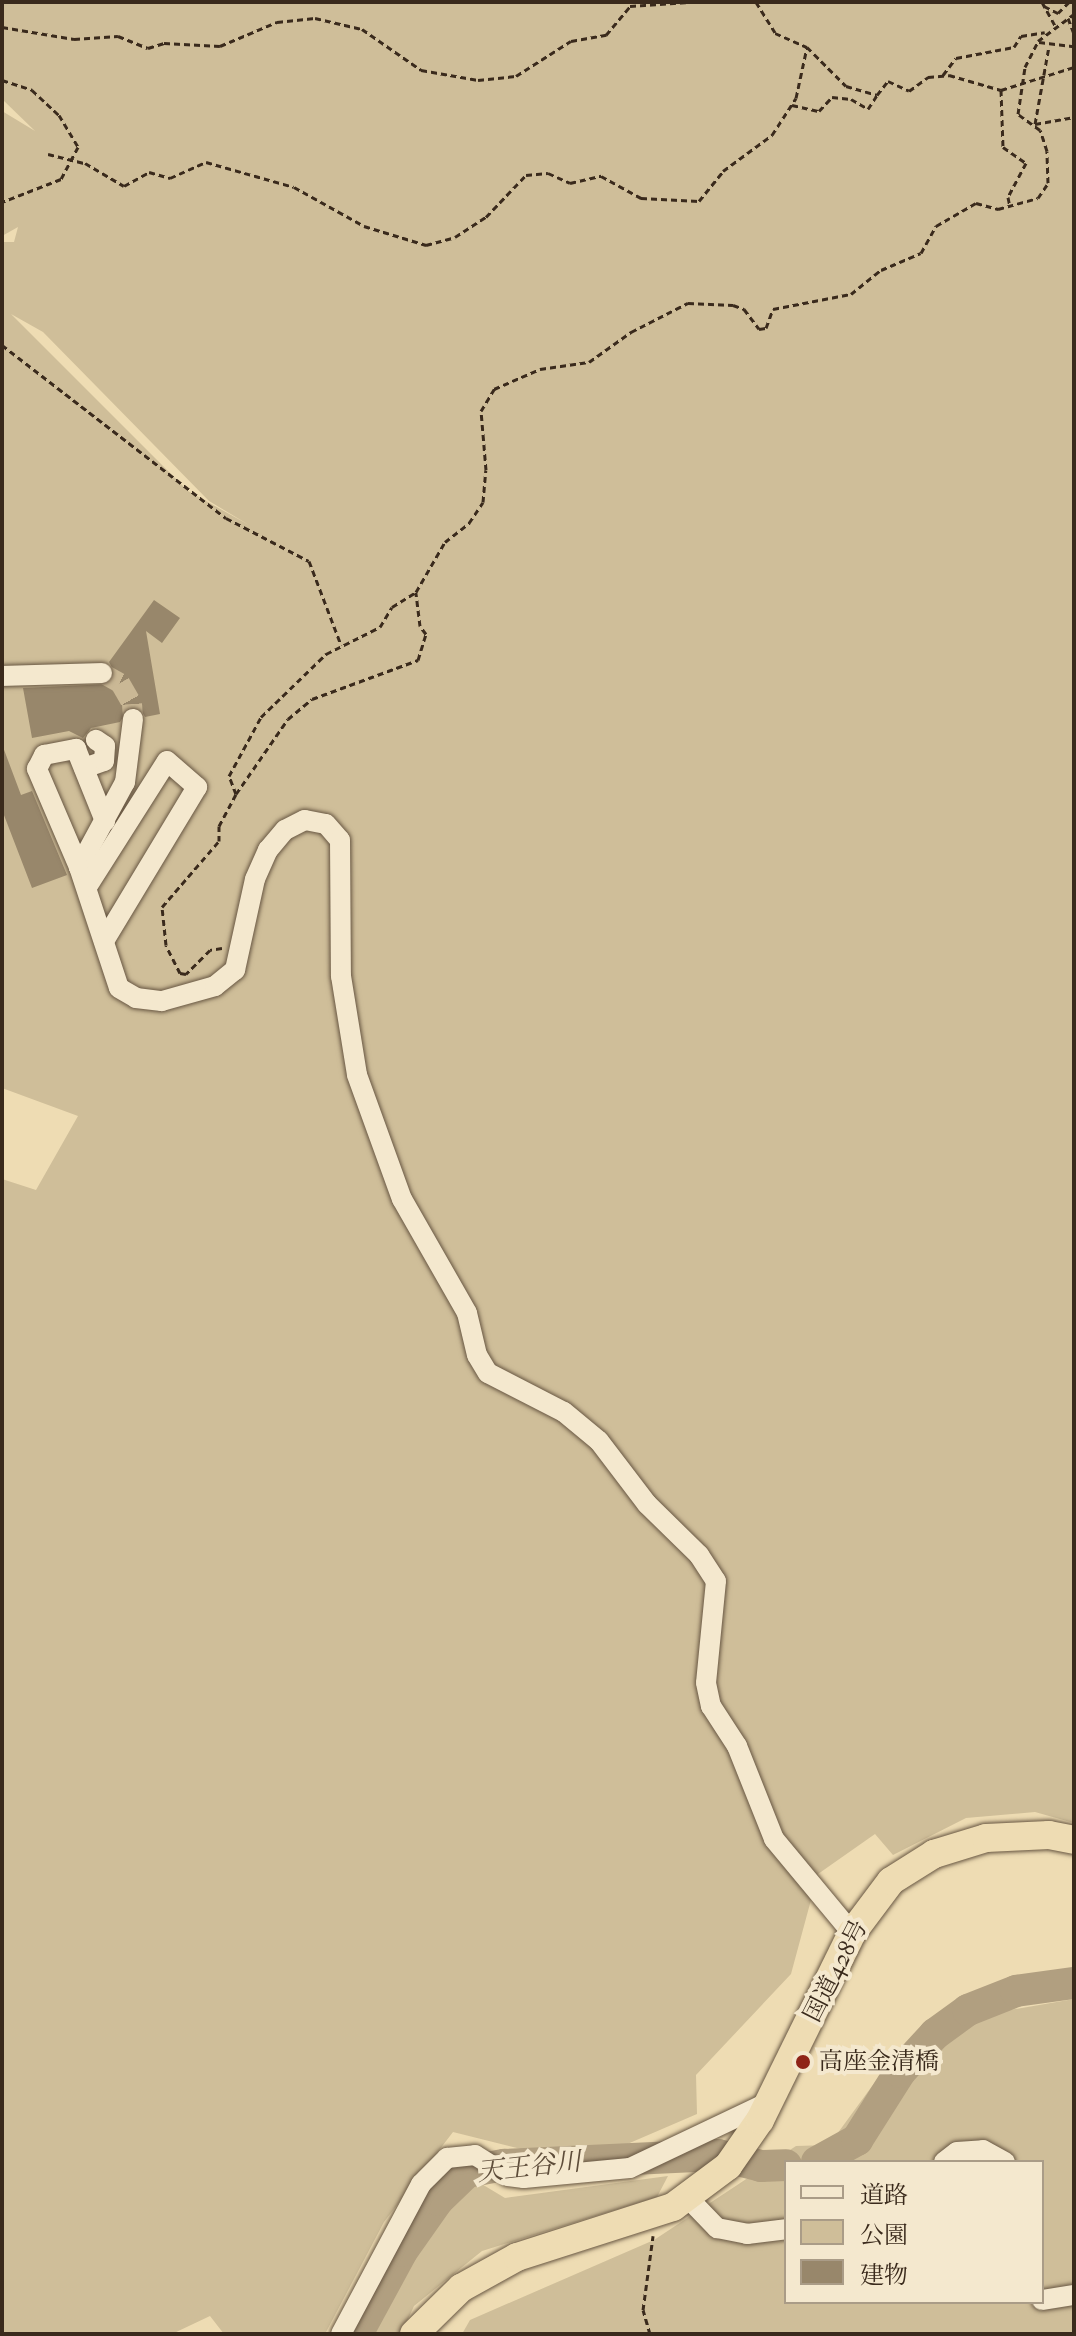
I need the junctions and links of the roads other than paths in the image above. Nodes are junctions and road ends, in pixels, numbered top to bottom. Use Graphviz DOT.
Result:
graph roads {
  1 [pos="102,673"];
  2 [pos="2,676"];
  3 [pos="133,719"];
  4 [pos="105,821"];
  5 [pos="79,867"];
  6 [pos="87,887"];
  7 [pos="104,941"];
  8 [pos="1074,1840"];
  9 [pos="852,1933"];
  10 [pos="763,2112"];
  11 [pos="947,2160"];
  12 [pos="1001,2160"];
  13 [pos="688,2198"];
  14 [pos="784,2229"];
  15 [pos="1074,2295"];
  16 [pos="1044,2300"];
  17 [pos="341,2334"];
  18 [pos="414,2334"];
  1 -- 2 [label="street"];
  3 -- 4 [label="street"];
  4 -- 5 [label="street"];
  4 -- 5 [label="street"];
  5 -- 6 [label="street"];
  6 -- 7 [label="street"];
  6 -- 7 [label="street"];
  7 -- 9 [label="street"];
  8 -- 9 [label="highway, 国道428号"];
  9 -- 10 [label="highway, 国道428号"];
  10 -- 13 [label="highway, 国道428号"];
  10 -- 17 [label="street"];
  11 -- 12 [label="street"];
  13 -- 14 [label="street"];
  13 -- 18 [label="highway, 国道428号"];
  15 -- 16 [label="street"];
}
